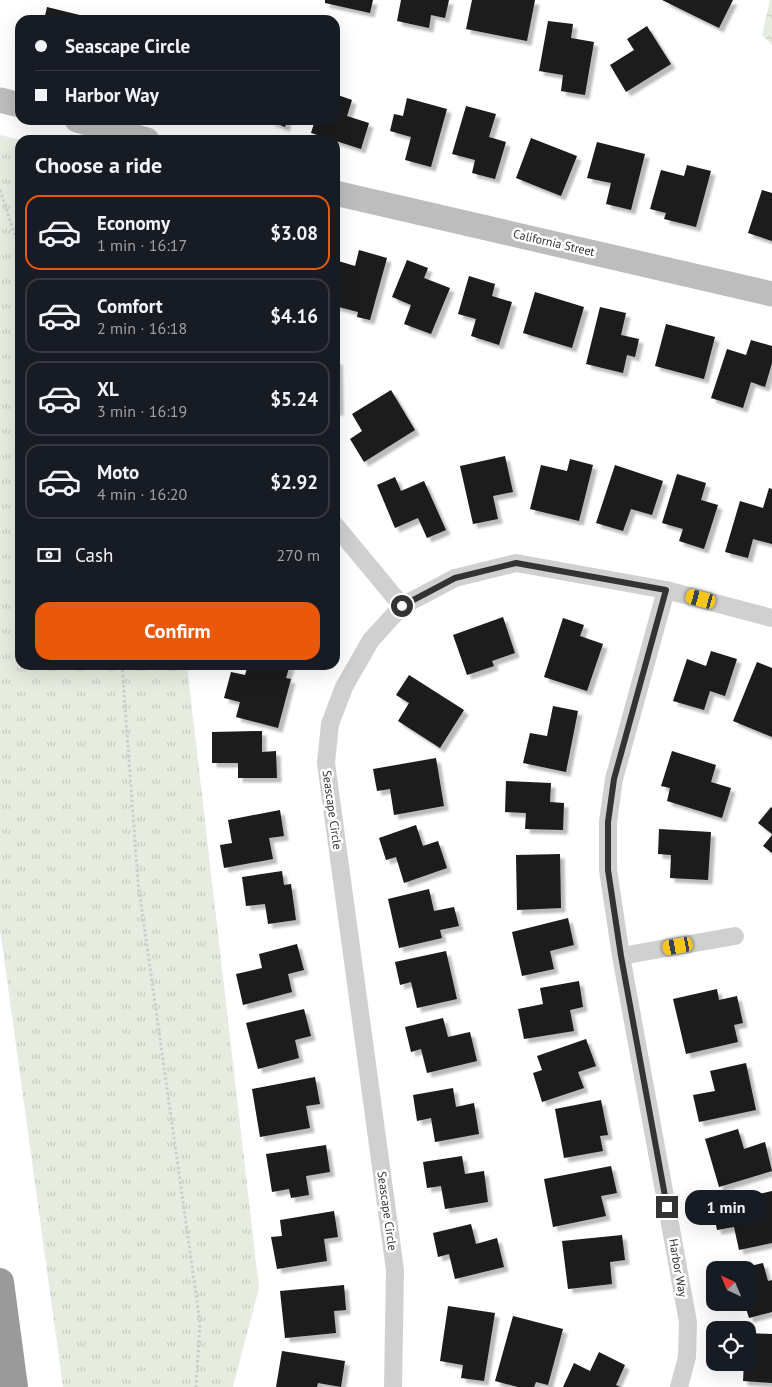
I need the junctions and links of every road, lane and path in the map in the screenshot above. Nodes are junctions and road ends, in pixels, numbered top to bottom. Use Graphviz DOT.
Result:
graph roads {
  1 [pos="0,100"];
  2 [pos="15,104"];
  3 [pos="94,125"];
  4 [pos="130,135"];
  5 [pos="0,190"];
  6 [pos="340,194"];
  7 [pos="15,236"];
  8 [pos="772,294"];
  9 [pos="340,531"];
  10 [pos="666,590"];
  11 [pos="402,606"];
  12 [pos="772,618"];
  13 [pos="122,670"];
  14 [pos="735,936"];
  15 [pos="621,956"];
  16 [pos="0,1282"];
  17 [pos="14,1387"];
  18 [pos="196,1387"];
  19 [pos="393,1387"];
  20 [pos="679,1387"];
  1 -- 2 [label="street"];
  3 -- 4 [label="street"];
  5 -- 7 [label="path"];
  6 -- 8 [label="street, California Street"];
  9 -- 11 [label="street"];
  10 -- 11 [label="street, Seascape Circle"];
  10 -- 12 [label="street, Seascape Circle"];
  10 -- 15 [label="street, Harbor Way"];
  11 -- 19 [label="street, Seascape Circle"];
  13 -- 18 [label="path"];
  14 -- 15 [label="street"];
  15 -- 20 [label="street, Harbor Way"];
  16 -- 17 [label="highway"];
}
